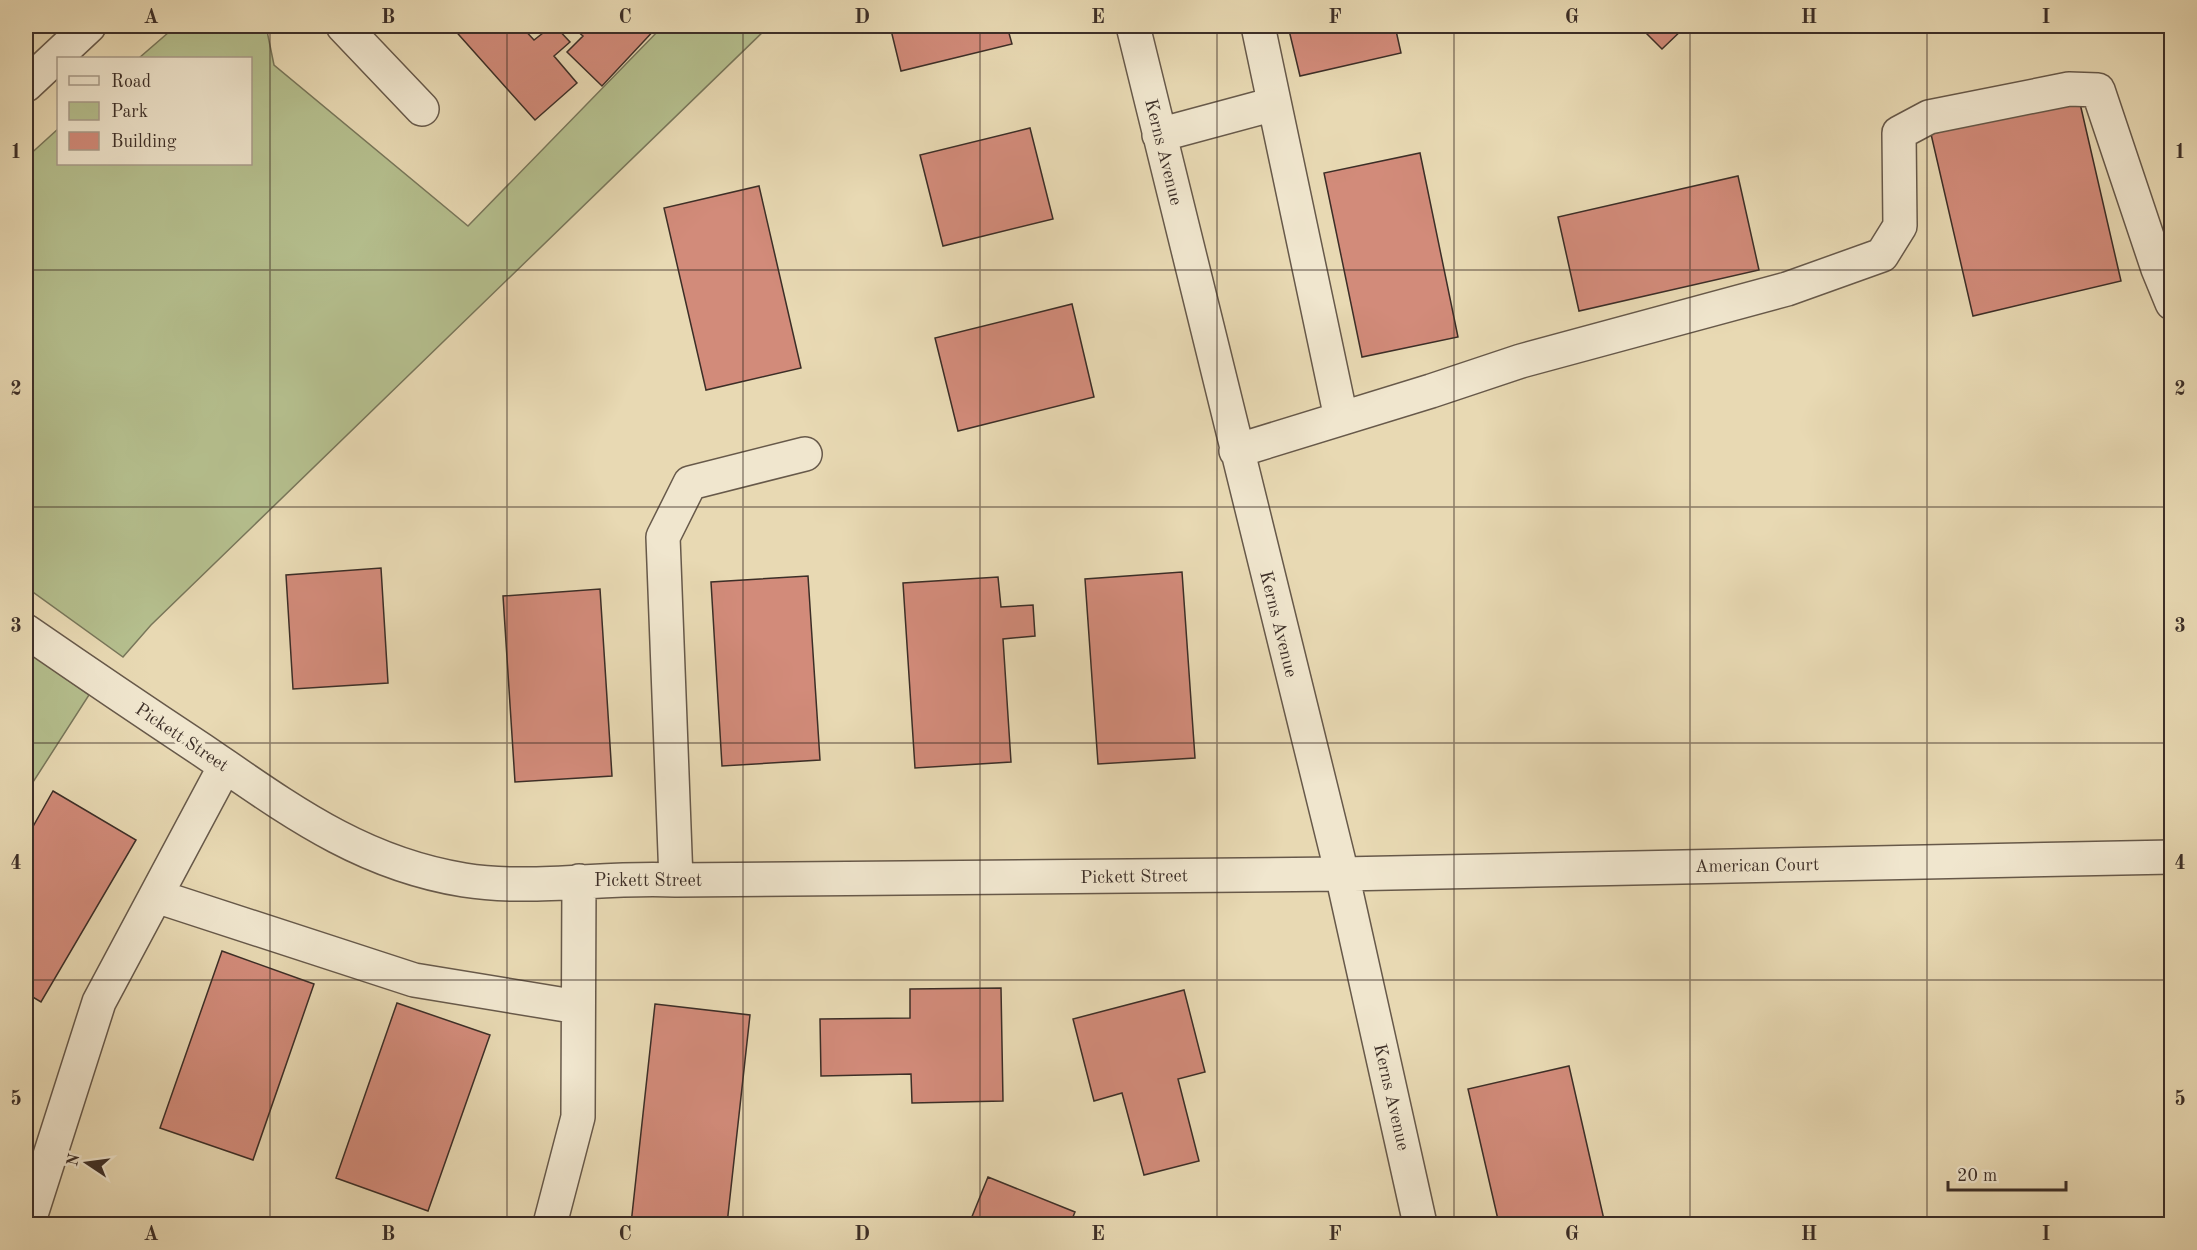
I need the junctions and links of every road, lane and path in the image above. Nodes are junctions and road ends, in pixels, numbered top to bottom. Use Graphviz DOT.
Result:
graph roads {
  1 [pos="89,26"];
  2 [pos="343,26"];
  3 [pos="1133,26"];
  4 [pos="1257,26"];
  5 [pos="26,85"];
  6 [pos="1274,104"];
  7 [pos="422,109"];
  8 [pos="1160,135"];
  9 [pos="2172,303"];
  10 [pos="1341,418"];
  11 [pos="1236,451"];
  12 [pos="805,454"];
  13 [pos="26,631"];
  14 [pos="225,766"];
  15 [pos="2172,857"];
  16 [pos="1342,874"];
  17 [pos="676,880"];
  18 [pos="579,881"];
  19 [pos="156,896"];
  20 [pos="578,1007"];
  21 [pos="28,1224"];
  22 [pos="550,1224"];
  23 [pos="1420,1224"];
  1 -- 5 [label="street"];
  2 -- 7 [label="street"];
  3 -- 8 [label="street, Kerns Avenue"];
  4 -- 6 [label="street"];
  6 -- 8 [label="street"];
  6 -- 10 [label="street"];
  8 -- 11 [label="street, Kerns Avenue"];
  9 -- 10 [label="street"];
  10 -- 11 [label="street"];
  11 -- 16 [label="street, Kerns Avenue"];
  12 -- 17 [label="street"];
  13 -- 14 [label="street, Pickett Street"];
  14 -- 18 [label="street, Pickett Street"];
  14 -- 19 [label="street"];
  15 -- 16 [label="street, American Court"];
  16 -- 17 [label="street, Pickett Street"];
  16 -- 23 [label="street, Kerns Avenue"];
  17 -- 18 [label="street, Pickett Street"];
  18 -- 20 [label="street"];
  19 -- 20 [label="street"];
  19 -- 21 [label="street"];
  20 -- 22 [label="street"];
}
